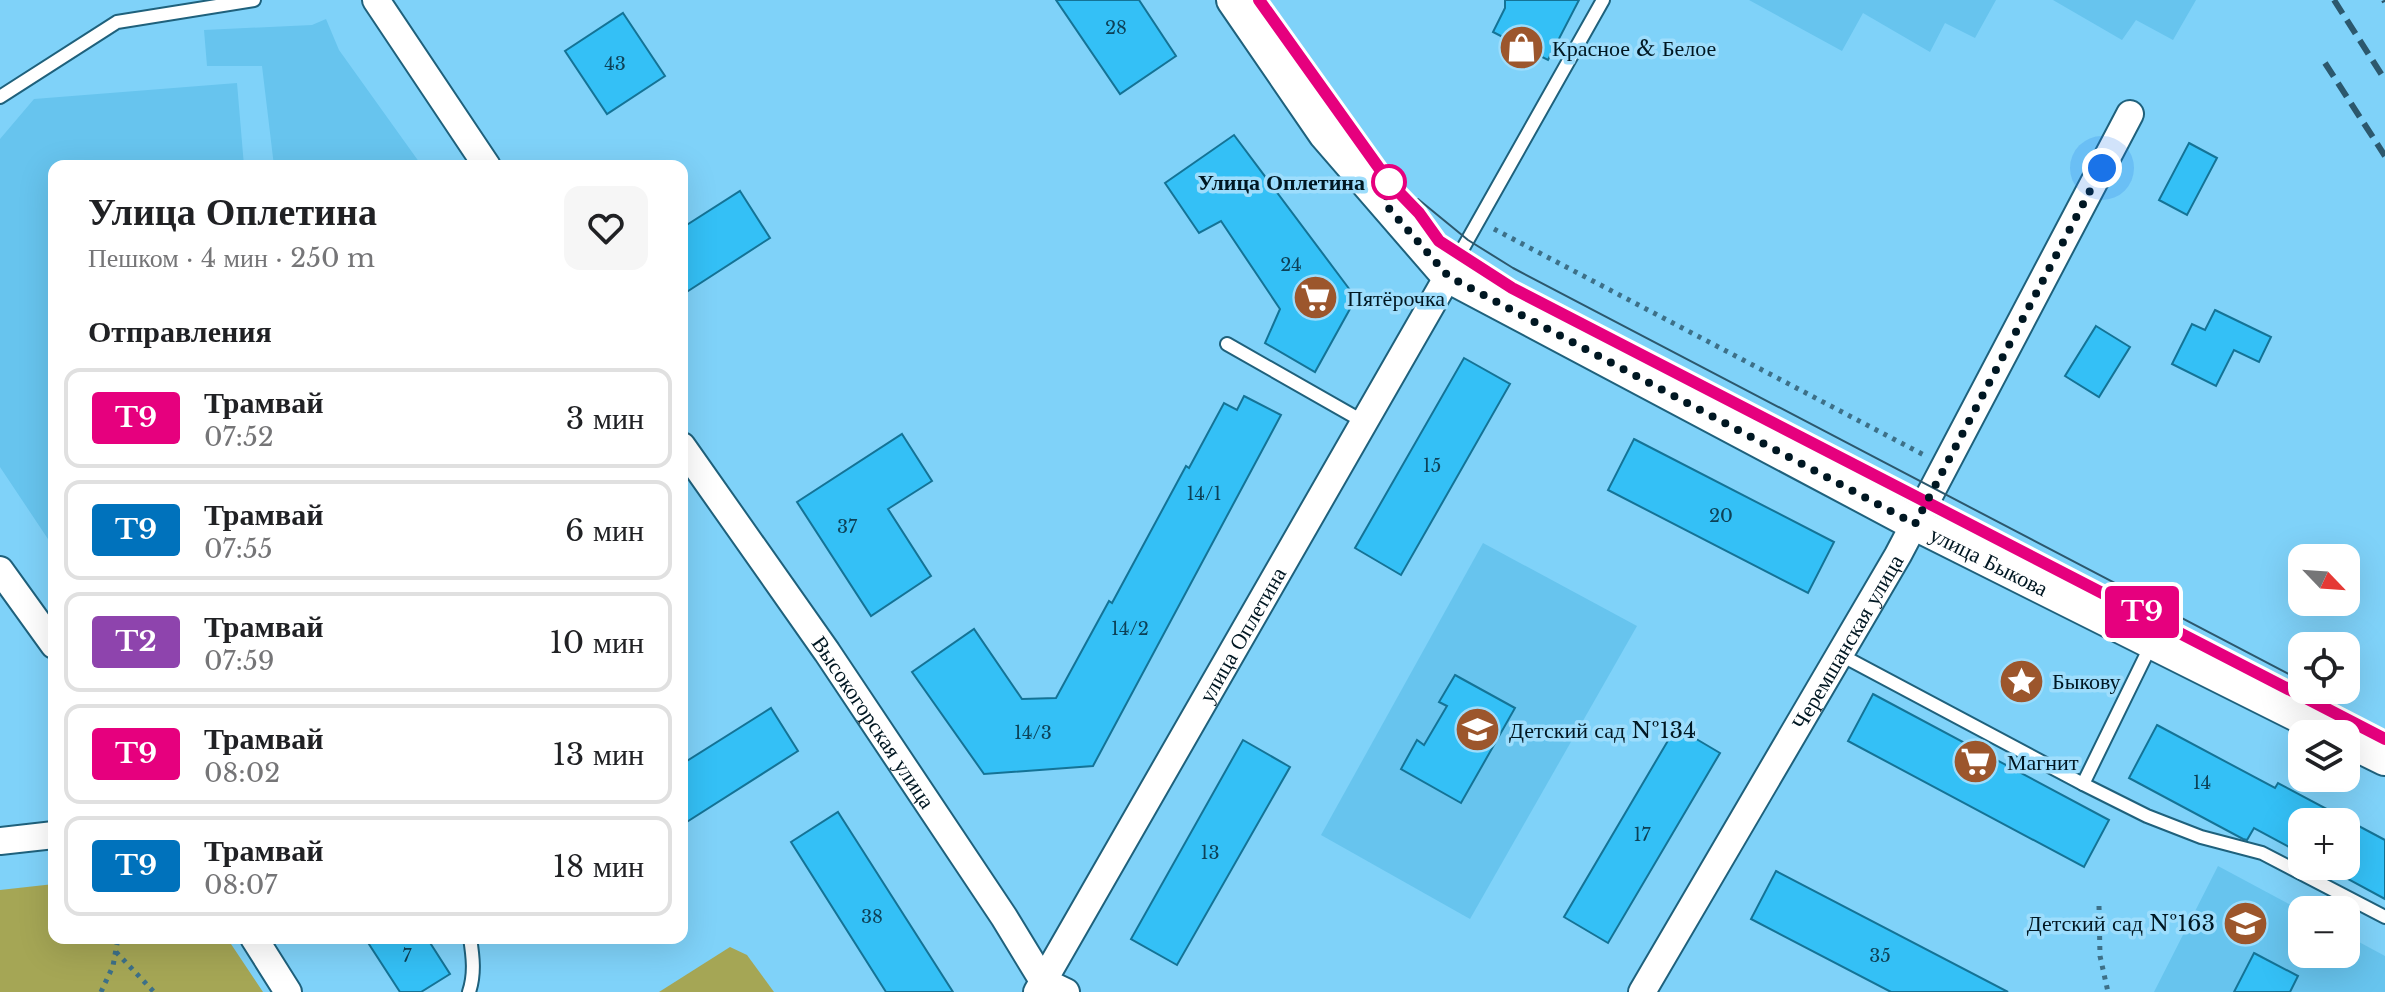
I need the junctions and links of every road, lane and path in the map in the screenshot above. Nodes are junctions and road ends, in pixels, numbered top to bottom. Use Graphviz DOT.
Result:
graph roads {
  1 [pos="254,0"];
  2 [pos="376,0"];
  3 [pos="1233,0"];
  4 [pos="1603,0"];
  5 [pos="0,97"];
  6 [pos="2130,114"];
  7 [pos="483,160"];
  8 [pos="1494,229"];
  9 [pos="1448,276"];
  10 [pos="1227,344"];
  11 [pos="1364,422"];
  12 [pos="688,455"];
  13 [pos="1944,469"];
  14 [pos="1915,524"];
  15 [pos="0,570"];
  16 [pos="48,637"];
  17 [pos="2153,643"];
  18 [pos="1839,654"];
  19 [pos="2307,720"];
  20 [pos="2360,747"];
  21 [pos="2385,759"];
  22 [pos="2083,784"];
  23 [pos="48,836"];
  24 [pos="0,841"];
  25 [pos="2099,906"];
  26 [pos="2385,917"];
  27 [pos="117,944"];
  28 [pos="258,944"];
  29 [pos="471,944"];
  30 [pos="115,951"];
  31 [pos="1049,988"];
  32 [pos="101,992"];
  33 [pos="154,992"];
  34 [pos="288,992"];
  35 [pos="469,992"];
  36 [pos="1642,992"];
  37 [pos="2108,992"];
  1 -- 5 [label="lane"];
  2 -- 7 [label="street"];
  3 -- 9 [label="street, улица Быкова"];
  4 -- 9 [label="lane"];
  6 -- 13 [label="street, Черемшанская улица"];
  8 -- 13 [label="path"];
  9 -- 11 [label="street, улица Оплетина"];
  9 -- 14 [label="street, улица Быкова"];
  10 -- 11 [label="lane"];
  11 -- 31 [label="street, улица Оплетина"];
  12 -- 31 [label="street, Высокогорская улица"];
  13 -- 14 [label="street, Черемшанская улица"];
  14 -- 17 [label="street, улица Быкова"];
  14 -- 18 [label="street, Черемшанская улица"];
  15 -- 16 [label="street"];
  17 -- 19 [label="street, улица Быкова"];
  17 -- 22 [label="lane"];
  18 -- 22 [label="lane"];
  18 -- 36 [label="street, Черемшанская улица"];
  20 -- 21 [label="street"];
  22 -- 26 [label="lane"];
  23 -- 24 [label="street"];
  25 -- 37 [label="path"];
  27 -- 30 [label="path"];
  28 -- 34 [label="street"];
  29 -- 35 [label="lane"];
  30 -- 32 [label="path"];
  30 -- 33 [label="path"];
}
